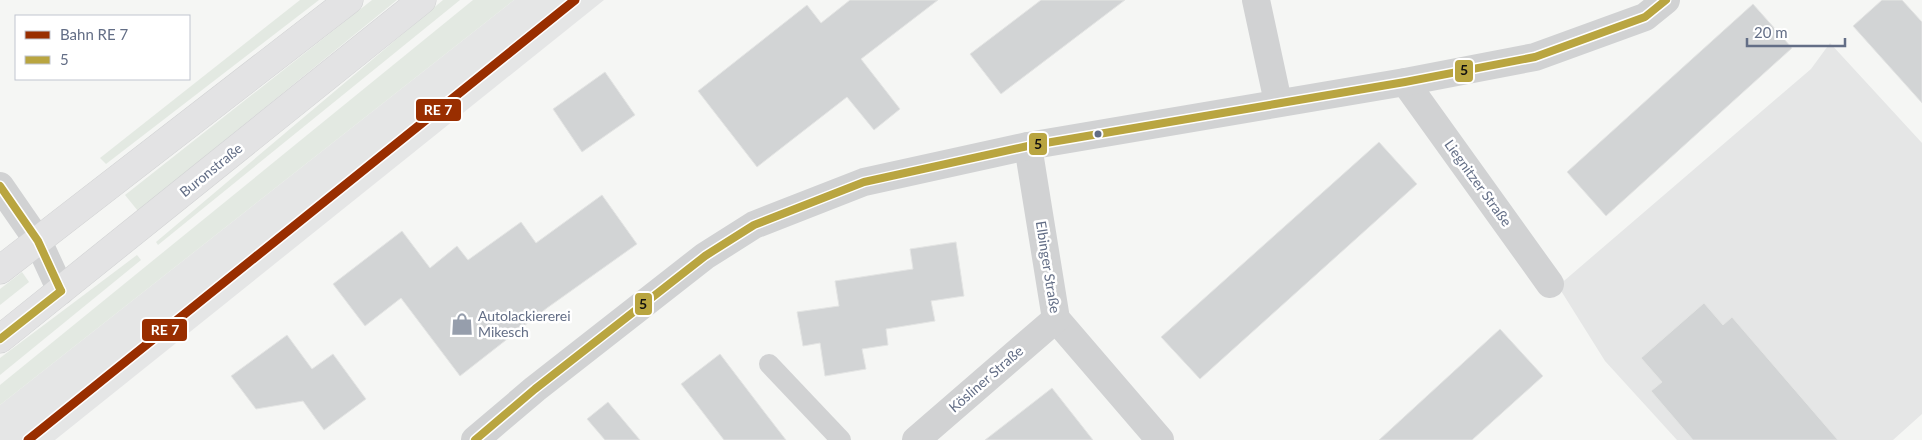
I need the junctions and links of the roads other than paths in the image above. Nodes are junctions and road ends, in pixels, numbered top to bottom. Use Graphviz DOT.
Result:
graph roads {
  1 [pos="348,0"];
  2 [pos="422,0"];
  3 [pos="1256,0"];
  4 [pos="1666,0"];
  5 [pos="1405,82"];
  6 [pos="1278,102"];
  7 [pos="1028,146"];
  8 [pos="0,186"];
  9 [pos="38,242"];
  10 [pos="0,270"];
  11 [pos="1550,284"];
  12 [pos="61,291"];
  13 [pos="1056,319"];
  14 [pos="0,339"];
  15 [pos="769,364"];
  16 [pos="475,440"];
  17 [pos="840,440"];
  18 [pos="916,440"];
  19 [pos="1160,440"];
  1 -- 9 [label="street"];
  2 -- 12 [label="street, Buronstraße"];
  3 -- 6 [label="street"];
  4 -- 5 [label="street"];
  5 -- 6 [label="street"];
  5 -- 11 [label="street, Liegnitzer Straße"];
  6 -- 7 [label="street"];
  7 -- 13 [label="street, Elbinger Straße"];
  7 -- 16 [label="street"];
  8 -- 9 [label="street"];
  9 -- 10 [label="street"];
  9 -- 12 [label="street"];
  12 -- 14 [label="street, Buronstraße"];
  13 -- 18 [label="street, Kösliner Straße"];
  13 -- 19 [label="street, Elbinger Straße"];
  15 -- 17 [label="lane"];
}
